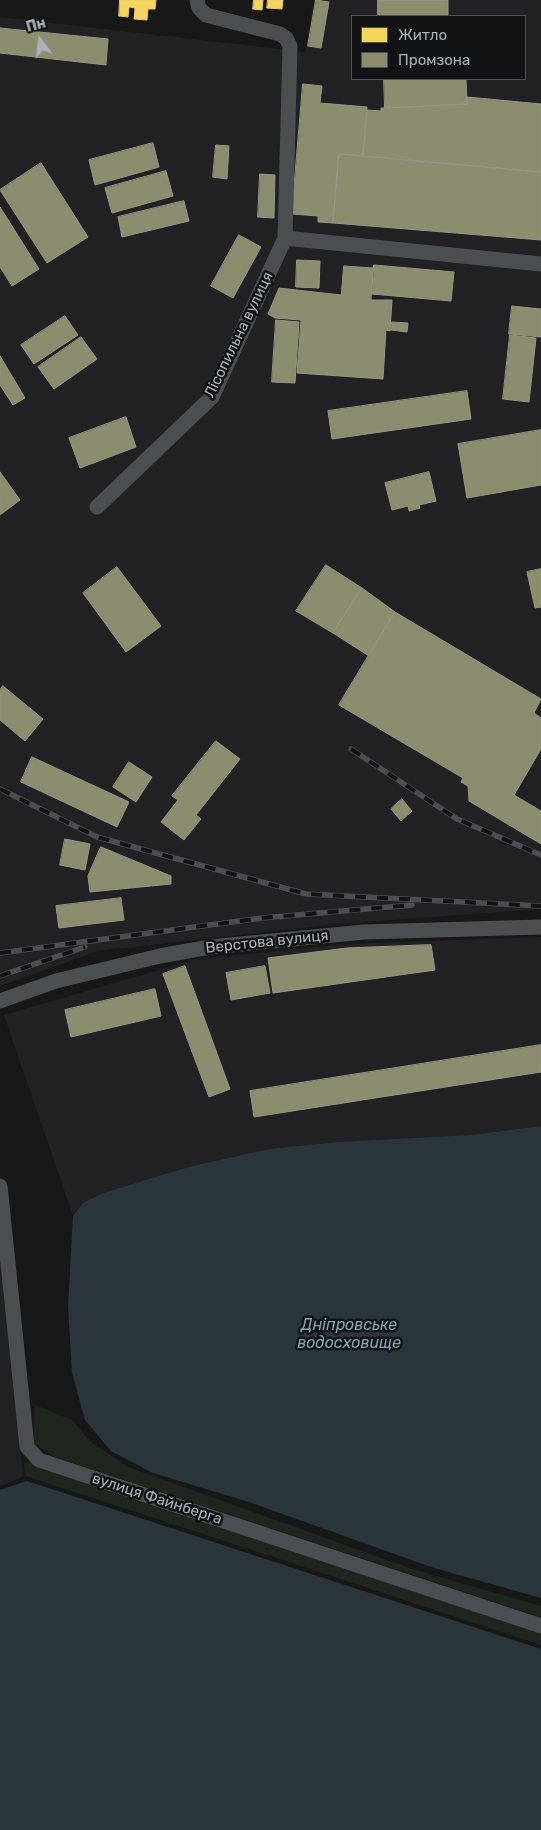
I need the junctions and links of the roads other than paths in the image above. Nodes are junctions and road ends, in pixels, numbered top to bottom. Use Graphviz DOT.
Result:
graph roads {
  1 [pos="197,0"];
  2 [pos="285,238"];
  3 [pos="541,264"];
  4 [pos="96,507"];
  5 [pos="541,927"];
  6 [pos="0,1001"];
  7 [pos="0,1186"];
  8 [pos="541,1626"];
  1 -- 2 [label="street, Лісопильна вулиця"];
  2 -- 3 [label="street"];
  2 -- 4 [label="street, Лісопильна вулиця"];
  5 -- 6 [label="street, Верстова вулиця"];
  7 -- 8 [label="street, вулиця Файнберга"];
}
